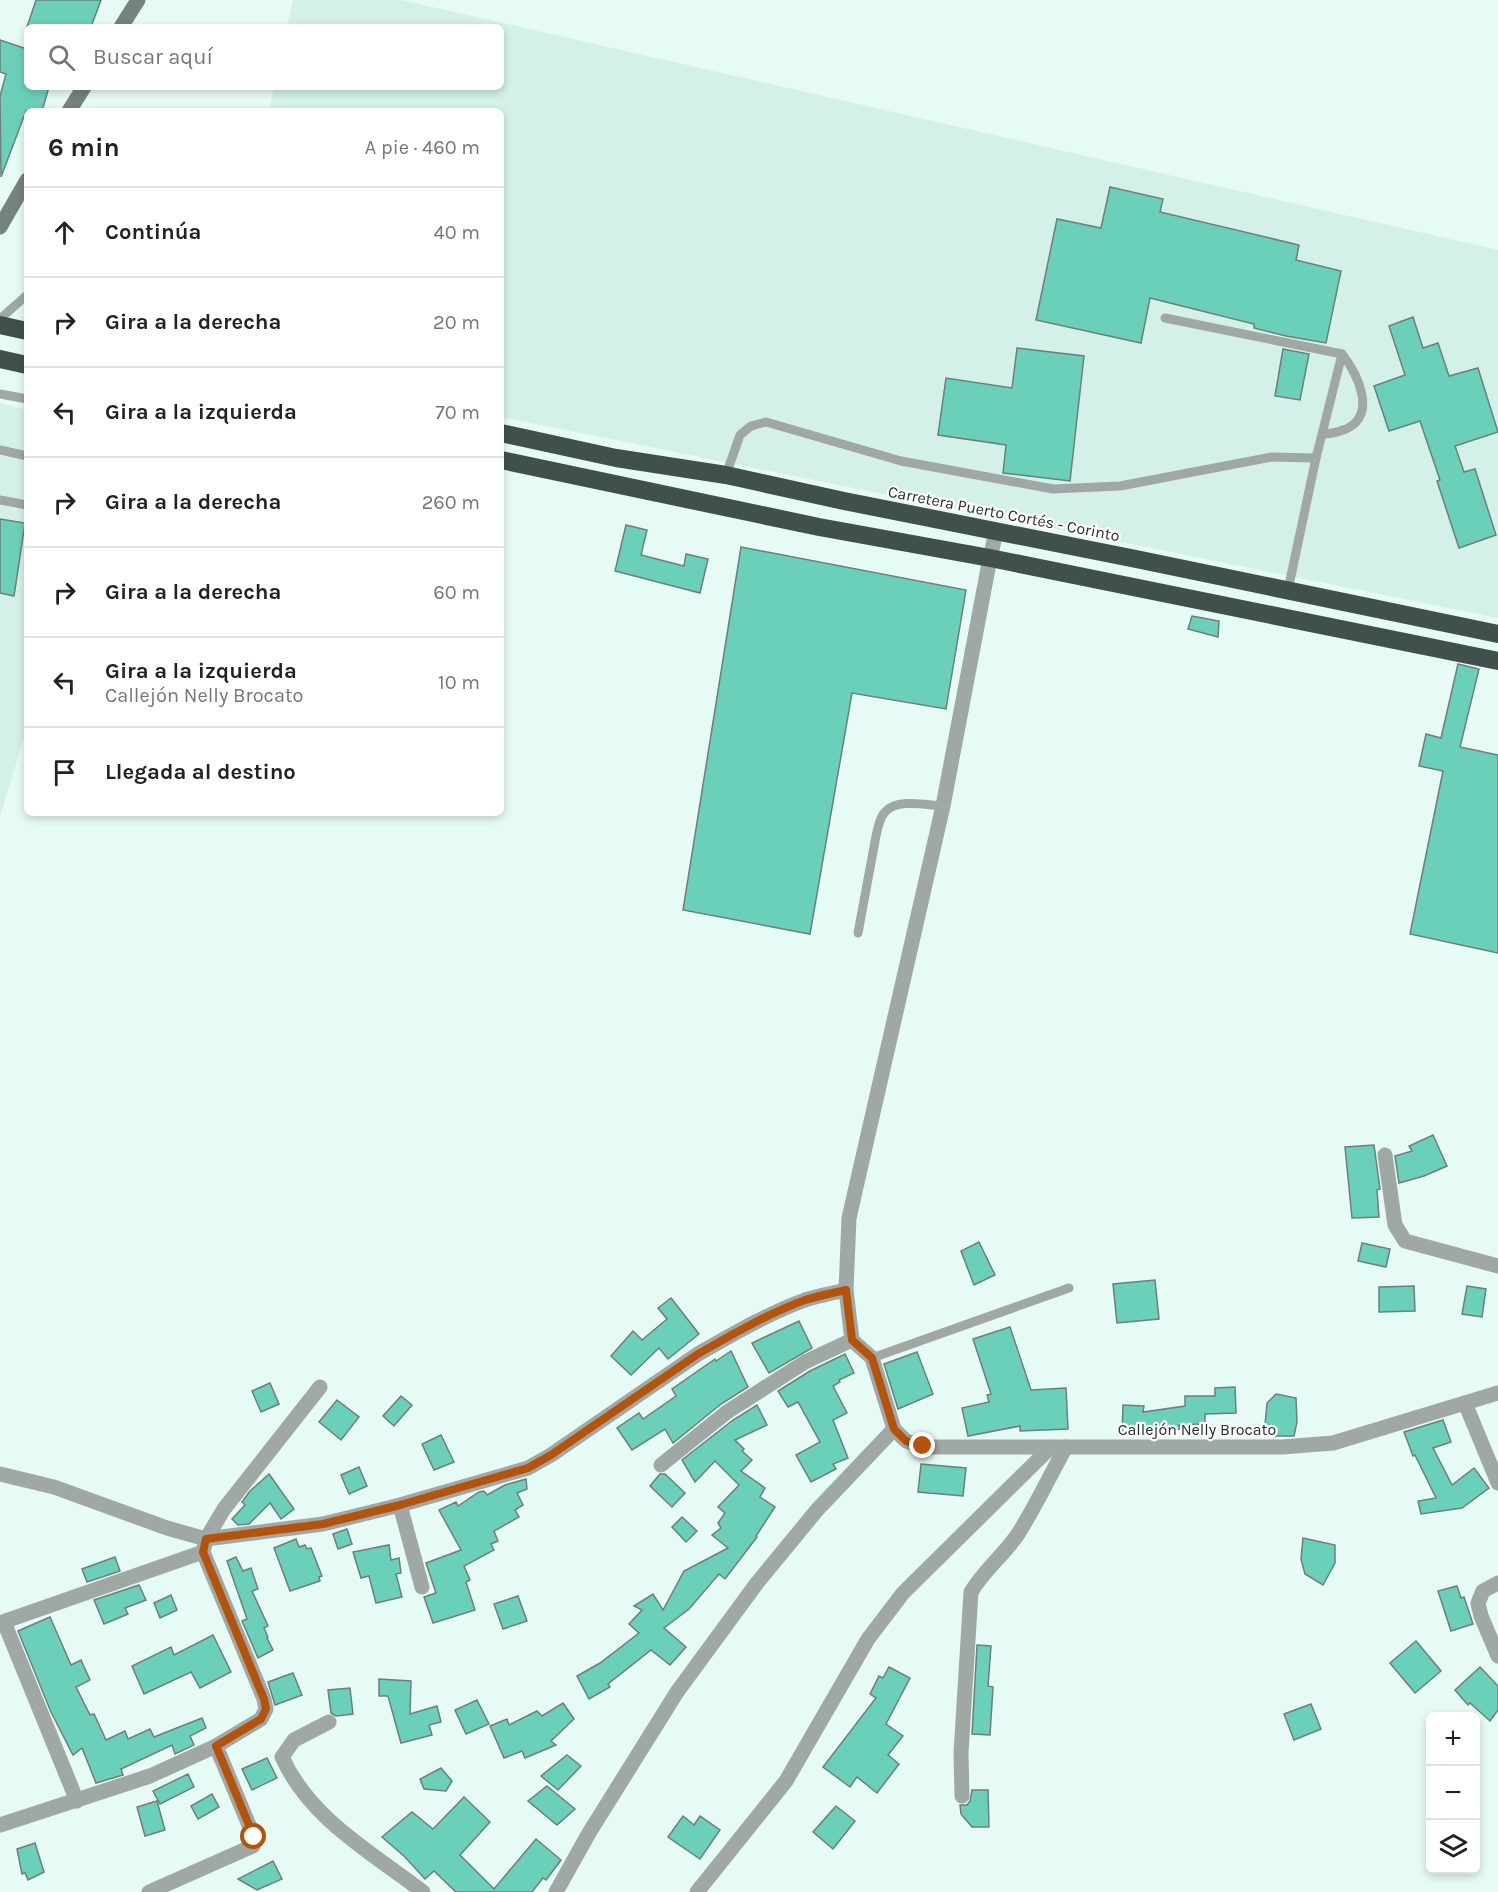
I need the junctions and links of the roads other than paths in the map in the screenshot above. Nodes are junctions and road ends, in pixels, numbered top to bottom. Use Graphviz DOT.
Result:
graph roads {
  1 [pos="138,0"];
  2 [pos="123,24"];
  3 [pos="82,90"];
  4 [pos="71,108"];
  5 [pos="24,184"];
  6 [pos="5,208"];
  7 [pos="0,228"];
  8 [pos="24,298"];
  9 [pos="1165,318"];
  10 [pos="0,319"];
  11 [pos="0,325"];
  12 [pos="24,330"];
  13 [pos="1342,354"];
  14 [pos="0,359"];
  15 [pos="24,364"];
  16 [pos="0,393"];
  17 [pos="24,398"];
  18 [pos="504,434"];
  19 [pos="1323,434"];
  20 [pos="0,450"];
  21 [pos="24,455"];
  22 [pos="1316,458"];
  23 [pos="504,461"];
  24 [pos="726,475"];
  25 [pos="0,500"];
  26 [pos="24,504"];
  27 [pos="996,532"];
  28 [pos="990,558"];
  29 [pos="1288,590"];
  30 [pos="1498,634"];
  31 [pos="1498,661"];
  32 [pos="943,806"];
  33 [pos="858,933"];
  34 [pos="1385,1155"];
  35 [pos="1498,1266"];
  36 [pos="1069,1288"];
  37 [pos="846,1290"];
  38 [pos="852,1340"];
  39 [pos="872,1358"];
  40 [pos="320,1387"];
  41 [pos="1498,1393"];
  42 [pos="1465,1403"];
  43 [pos="894,1429"];
  44 [pos="1058,1447"];
  45 [pos="661,1465"];
  46 [pos="0,1474"];
  47 [pos="1498,1483"];
  48 [pos="400,1505"];
  49 [pos="204,1545"];
  50 [pos="1498,1584"];
  51 [pos="422,1587"];
  52 [pos="2,1622"];
  53 [pos="1498,1656"];
  54 [pos="329,1722"];
  55 [pos="216,1746"];
  56 [pos="962,1796"];
  57 [pos="77,1801"];
  58 [pos="0,1825"];
  59 [pos="149,1892"];
  60 [pos="423,1892"];
  61 [pos="556,1892"];
  62 [pos="697,1892"];
  1 -- 2 [label="main road"];
  3 -- 4 [label="main road"];
  5 -- 6 [label="main road"];
  6 -- 7 [label="main road"];
  8 -- 10 [label="lane"];
  9 -- 13 [label="lane"];
  11 -- 12 [label="highway"];
  13 -- 19 [label="lane"];
  13 -- 19 [label="lane"];
  14 -- 15 [label="highway"];
  16 -- 17 [label="lane"];
  18 -- 24 [label="highway, Carretera Puerto Cortés - Corinto"];
  19 -- 22 [label="lane"];
  20 -- 21 [label="lane"];
  22 -- 24 [label="lane"];
  22 -- 29 [label="lane"];
  23 -- 28 [label="highway"];
  24 -- 27 [label="highway, Carretera Puerto Cortés - Corinto"];
  25 -- 26 [label="lane"];
  27 -- 28 [label="street"];
  27 -- 29 [label="highway, Carretera Puerto Cortés - Corinto"];
  28 -- 31 [label="highway"];
  28 -- 32 [label="street"];
  29 -- 30 [label="highway, Carretera Puerto Cortés - Corinto"];
  32 -- 33 [label="lane"];
  32 -- 37 [label="street"];
  34 -- 35 [label="street"];
  36 -- 39 [label="lane"];
  37 -- 38 [label="street"];
  37 -- 48 [label="street"];
  38 -- 39 [label="street"];
  38 -- 45 [label="street"];
  39 -- 43 [label="street"];
  40 -- 49 [label="street"];
  41 -- 42 [label="street, Callejón Nelly Brocato"];
  42 -- 44 [label="street, Callejón Nelly Brocato"];
  42 -- 47 [label="street"];
  43 -- 44 [label="street, Callejón Nelly Brocato"];
  43 -- 61 [label="street"];
  44 -- 56 [label="street"];
  44 -- 62 [label="street"];
  46 -- 49 [label="street"];
  48 -- 49 [label="street"];
  48 -- 51 [label="street"];
  49 -- 52 [label="street"];
  49 -- 55 [label="street"];
  50 -- 53 [label="street"];
  52 -- 57 [label="street"];
  54 -- 60 [label="street"];
  55 -- 57 [label="street"];
  55 -- 59 [label="street"];
  57 -- 58 [label="street"];
}
